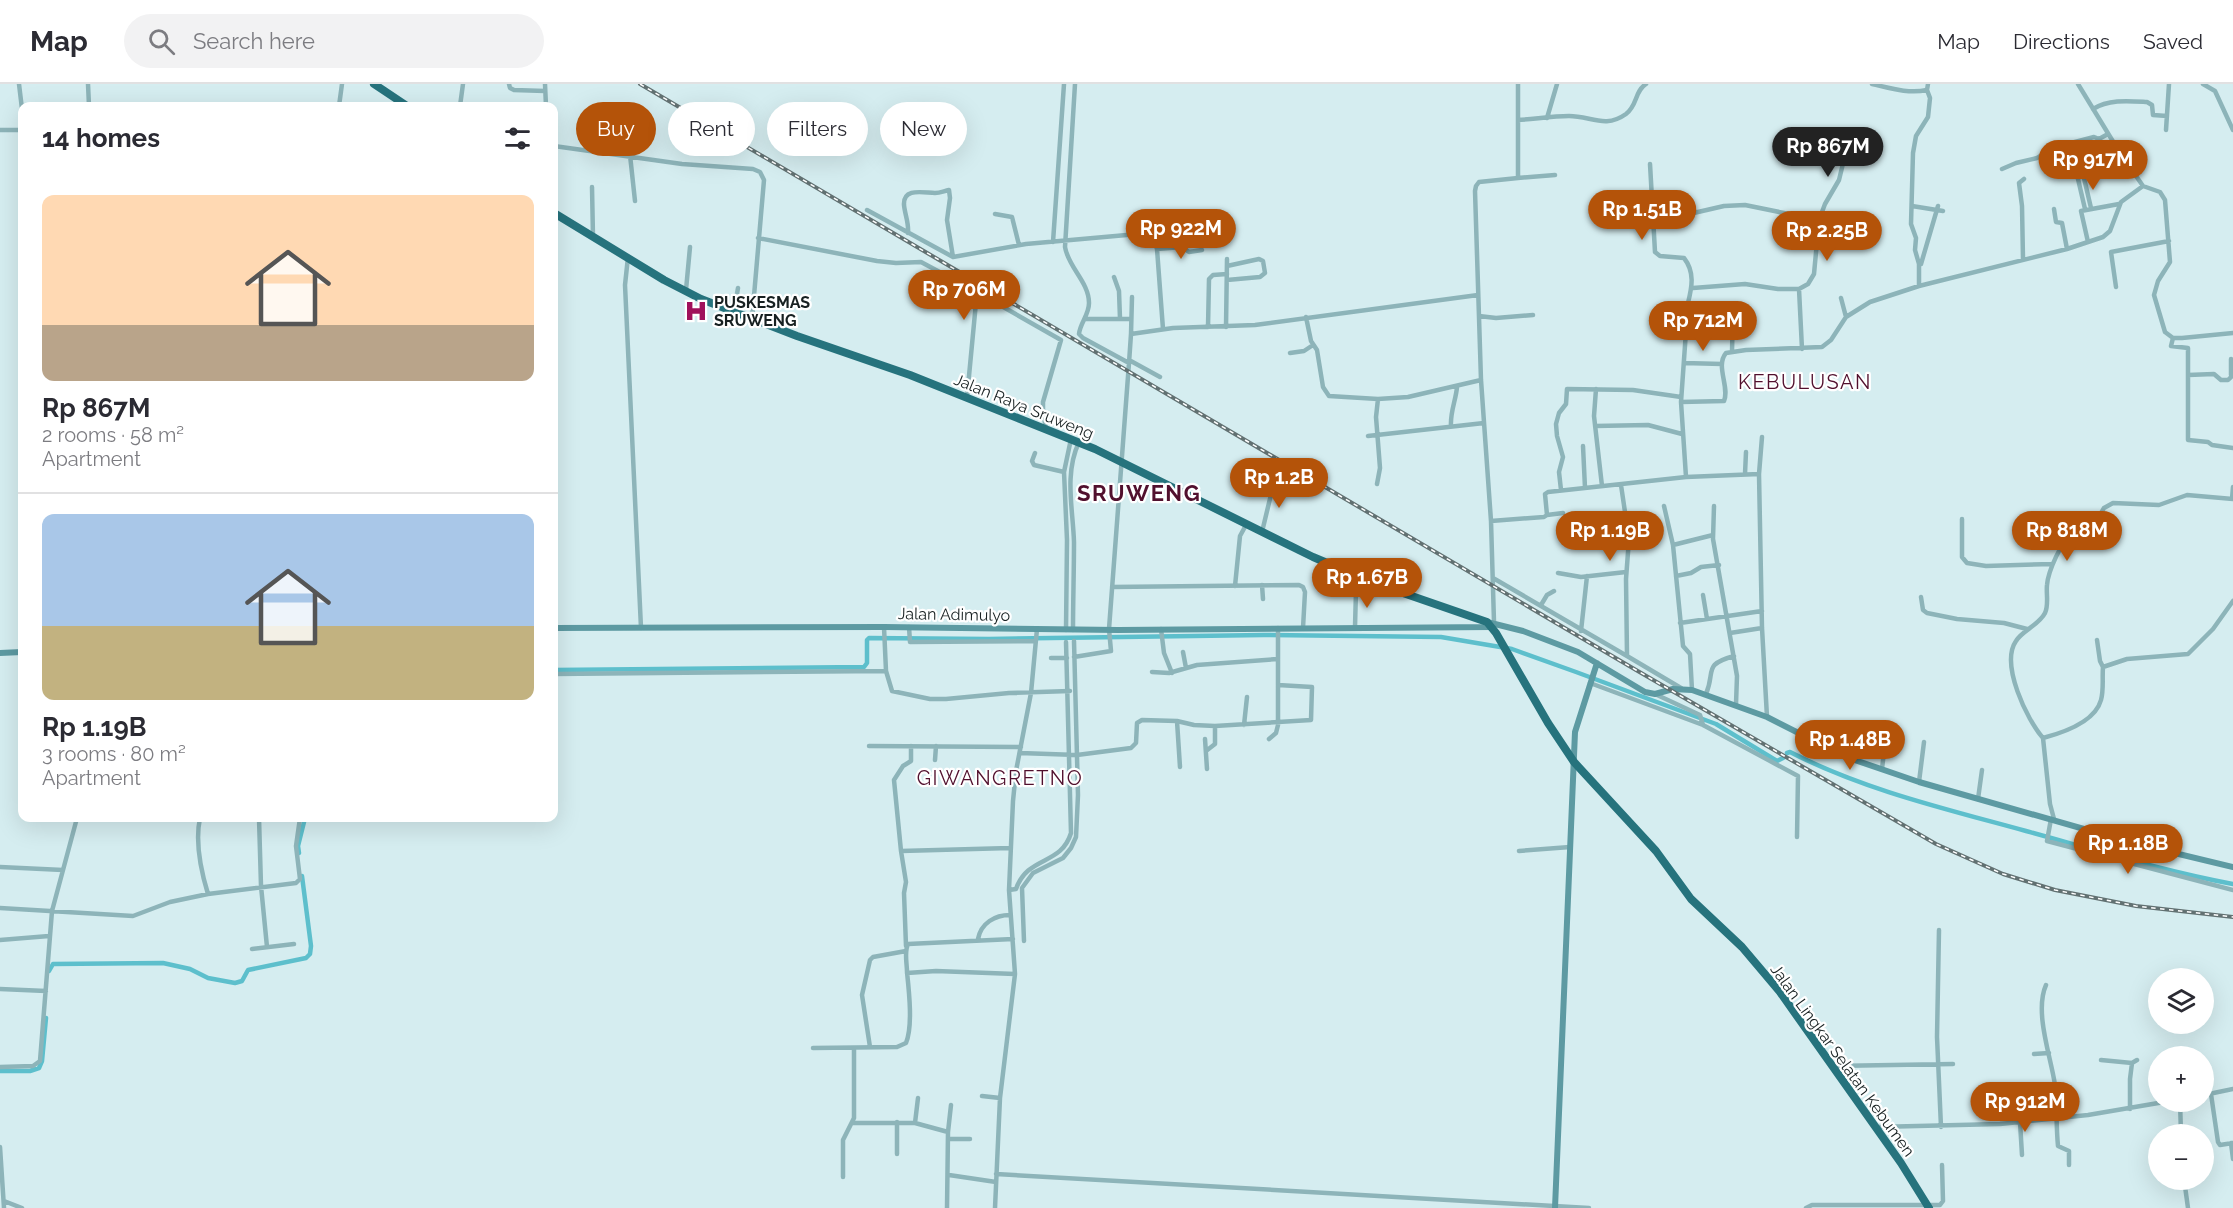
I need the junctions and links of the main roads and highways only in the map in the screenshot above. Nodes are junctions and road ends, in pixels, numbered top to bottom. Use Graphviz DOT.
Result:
graph roads {
  1 [pos="374,84"];
  2 [pos="396,102"];
  3 [pos="558,215"];
  4 [pos="1491,624"];
  5 [pos="1928,1206"];
  1 -- 2 [label="highway"];
  3 -- 4 [label="highway, Jalan Raya Sruweng"];
  4 -- 5 [label="highway, Jalan Lingkar Selatan Kebumen"];
}
